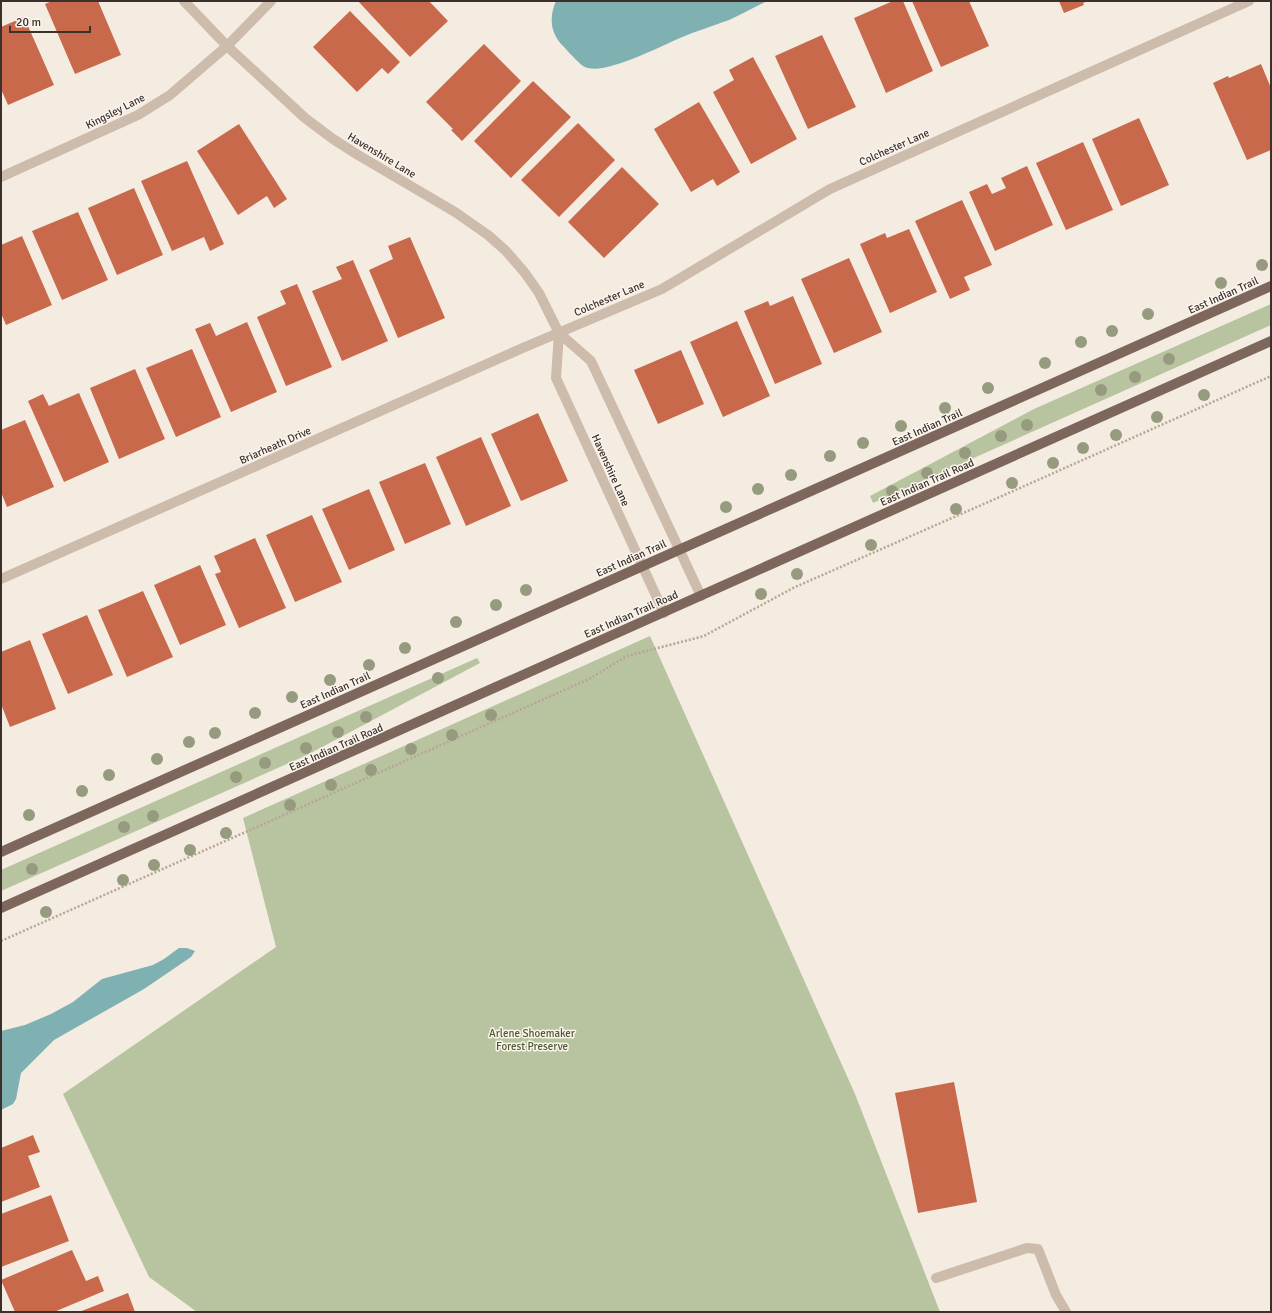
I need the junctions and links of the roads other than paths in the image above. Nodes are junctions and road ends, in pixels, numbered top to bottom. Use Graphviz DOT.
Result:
graph roads {
  1 [pos="184,1"];
  2 [pos="272,1"];
  3 [pos="1249,1"];
  4 [pos="227,46"];
  5 [pos="1,177"];
  6 [pos="1271,286"];
  7 [pos="559,333"];
  8 [pos="1271,341"];
  9 [pos="679,549"];
  10 [pos="642,567"];
  11 [pos="1,579"];
  12 [pos="701,596"];
  13 [pos="664,613"];
  14 [pos="1,852"];
  15 [pos="1,908"];
  16 [pos="936,1278"];
  17 [pos="1066,1312"];
  1 -- 4 [label="street, Havenshire Lane"];
  2 -- 4 [label="street"];
  3 -- 7 [label="street, Colchester Lane"];
  4 -- 5 [label="street, Kingsley Lane"];
  4 -- 7 [label="street, Havenshire Lane"];
  6 -- 9 [label="main road, East Indian Trail"];
  7 -- 9 [label="street, Havenshire Lane"];
  7 -- 10 [label="street, Havenshire Lane"];
  7 -- 11 [label="street, Briarheath Drive"];
  8 -- 12 [label="main road, East Indian Trail Road"];
  9 -- 10 [label="main road, East Indian Trail"];
  9 -- 12 [label="street, Havenshire Lane"];
  10 -- 13 [label="street, Havenshire Lane"];
  10 -- 14 [label="main road, East Indian Trail"];
  12 -- 13 [label="main road, East Indian Trail Road"];
  13 -- 15 [label="main road, East Indian Trail Road"];
  16 -- 17 [label="street"];
}
